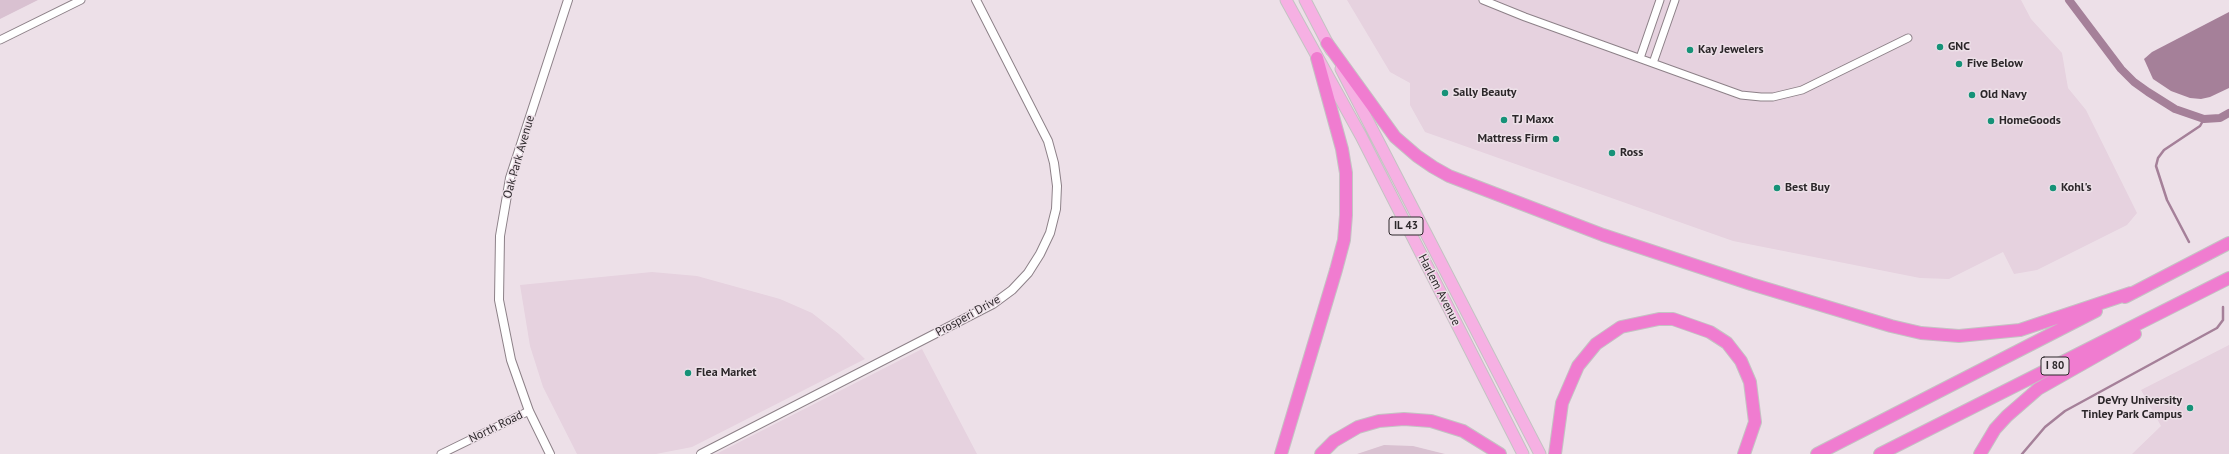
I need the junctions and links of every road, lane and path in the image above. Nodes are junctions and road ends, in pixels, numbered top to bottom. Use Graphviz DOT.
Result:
graph roads {
  1 [pos="81,0"];
  2 [pos="568,0"];
  3 [pos="976,0"];
  4 [pos="1286,0"];
  5 [pos="1306,0"];
  6 [pos="1483,0"];
  7 [pos="1660,0"];
  8 [pos="1675,0"];
  9 [pos="1908,38"];
  10 [pos="0,40"];
  11 [pos="1328,43"];
  12 [pos="1317,58"];
  13 [pos="1640,58"];
  14 [pos="1653,63"];
  15 [pos="2229,243"];
  16 [pos="2229,279"];
  17 [pos="2131,293"];
  18 [pos="529,411"];
  19 [pos="441,454"];
  20 [pos="550,454"];
  21 [pos="701,454"];
  22 [pos="1281,454"];
  23 [pos="1321,454"];
  24 [pos="1500,454"];
  25 [pos="1523,454"];
  26 [pos="1540,454"];
  27 [pos="1555,454"];
  28 [pos="1744,454"];
  29 [pos="1818,454"];
  30 [pos="1880,454"];
  31 [pos="1980,454"];
  1 -- 10 [label="street"];
  2 -- 18 [label="street, Oak Park Avenue"];
  3 -- 21 [label="street, Prosperi Drive"];
  4 -- 12 [label="main road, Harlem Avenue / IL 43"];
  5 -- 11 [label="main road, Harlem Avenue / IL 43"];
  6 -- 13 [label="street"];
  7 -- 13 [label="street"];
  8 -- 14 [label="street"];
  9 -- 14 [label="street"];
  11 -- 17 [label="highway"];
  11 -- 26 [label="main road, Harlem Avenue / IL 43"];
  12 -- 22 [label="highway"];
  12 -- 25 [label="main road, Harlem Avenue / IL 43"];
  13 -- 14 [label="street"];
  15 -- 17 [label="highway, I 80"];
  16 -- 30 [label="highway, I 80"];
  16 -- 31 [label="highway"];
  17 -- 29 [label="highway, I 80"];
  18 -- 19 [label="street, North Road"];
  18 -- 20 [label="street, Oak Park Avenue"];
  23 -- 24 [label="highway"];
  27 -- 28 [label="highway"];
}
